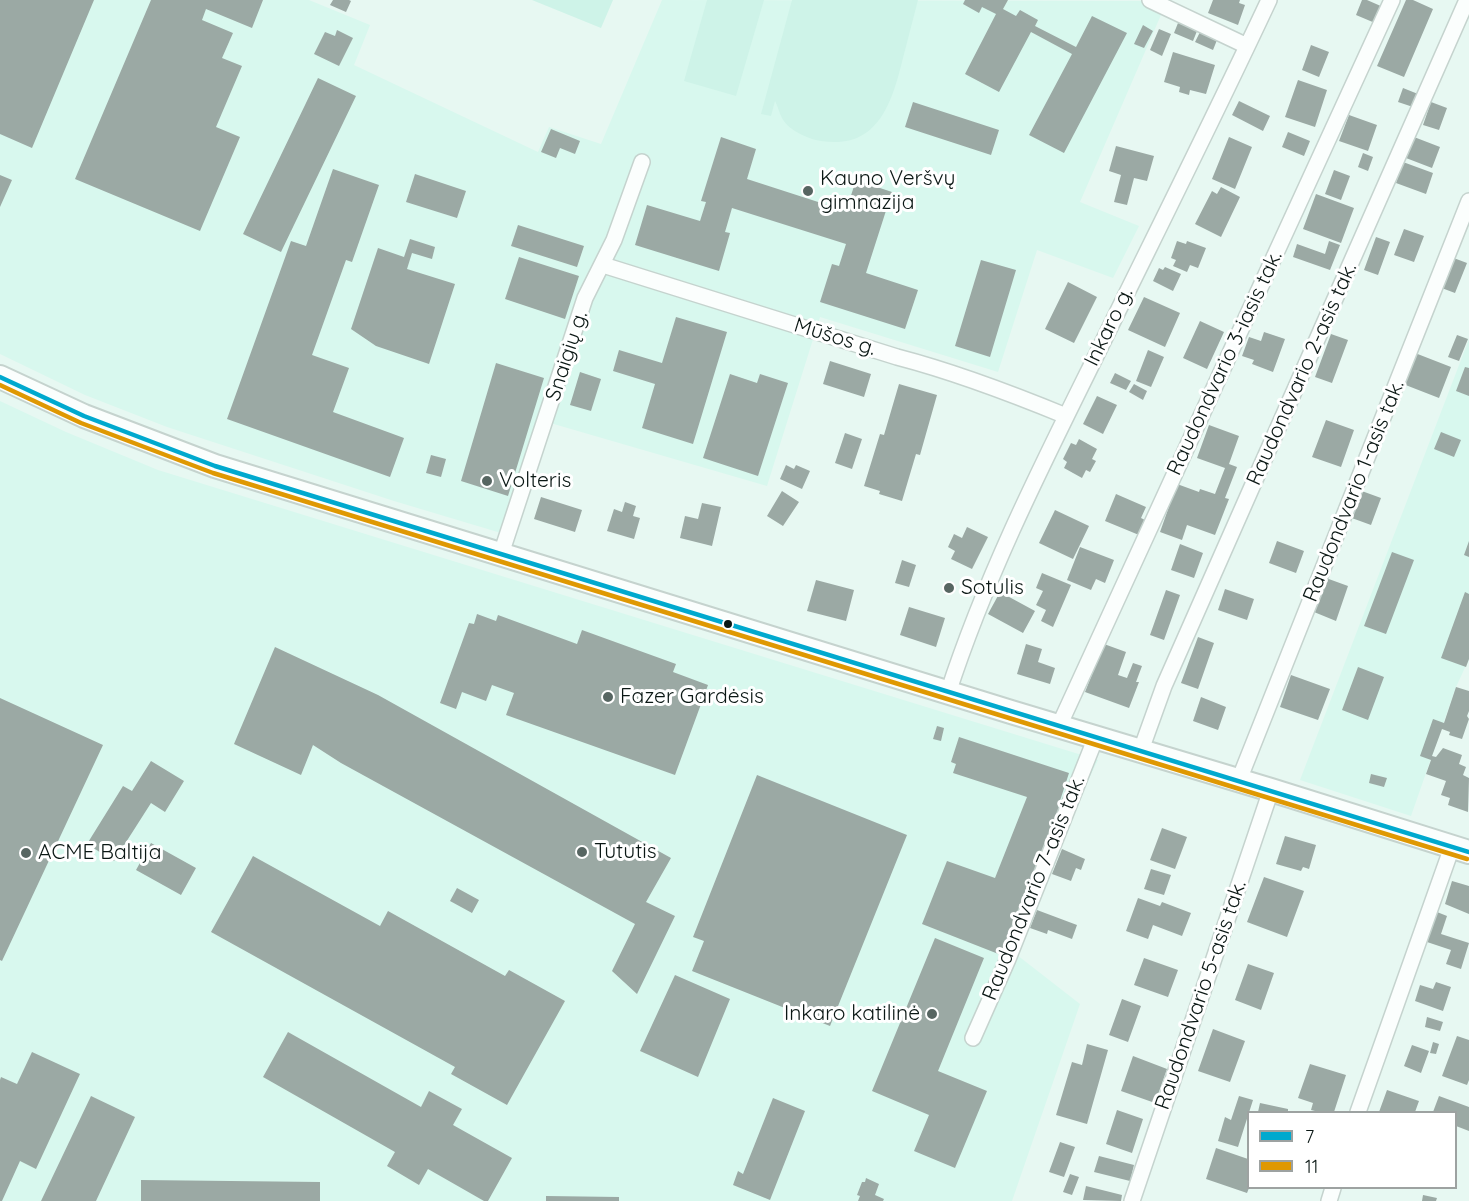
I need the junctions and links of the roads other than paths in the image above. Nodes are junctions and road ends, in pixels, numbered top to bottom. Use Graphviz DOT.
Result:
graph roads {
  1 [pos="1150,0"];
  2 [pos="1269,0"];
  3 [pos="1392,0"];
  4 [pos="1467,0"];
  5 [pos="1247,46"];
  6 [pos="642,162"];
  7 [pos="1469,201"];
  8 [pos="603,265"];
  9 [pos="0,377"];
  10 [pos="1066,416"];
  11 [pos="501,554"];
  12 [pos="948,693"];
  13 [pos="1059,726"];
  14 [pos="1096,737"];
  15 [pos="1141,750"];
  16 [pos="1239,780"];
  17 [pos="1271,789"];
  18 [pos="1464,849"];
  19 [pos="973,1038"];
  20 [pos="1359,1111"];
  21 [pos="1132,1201"];
  1 -- 5 [label="street"];
  2 -- 5 [label="street, Inkaro g."];
  3 -- 13 [label="street, Raudondvario 3-iasis tak."];
  4 -- 15 [label="street, Raudondvario 2-asis tak."];
  5 -- 10 [label="street, Inkaro g."];
  6 -- 8 [label="street, Snaigių g."];
  7 -- 16 [label="street, Raudondvario 1-asis tak."];
  8 -- 10 [label="street, Mūšos g."];
  8 -- 11 [label="street, Snaigių g."];
  9 -- 11 [label="main road"];
  10 -- 12 [label="street, Inkaro g."];
  11 -- 12 [label="main road"];
  12 -- 13 [label="main road"];
  13 -- 14 [label="main road"];
  14 -- 15 [label="main road"];
  14 -- 19 [label="street, Raudondvario 7-asis tak."];
  15 -- 16 [label="main road"];
  16 -- 17 [label="main road"];
  17 -- 18 [label="main road"];
  17 -- 21 [label="street, Raudondvario 5-asis tak."];
  18 -- 20 [label="street"];
}
